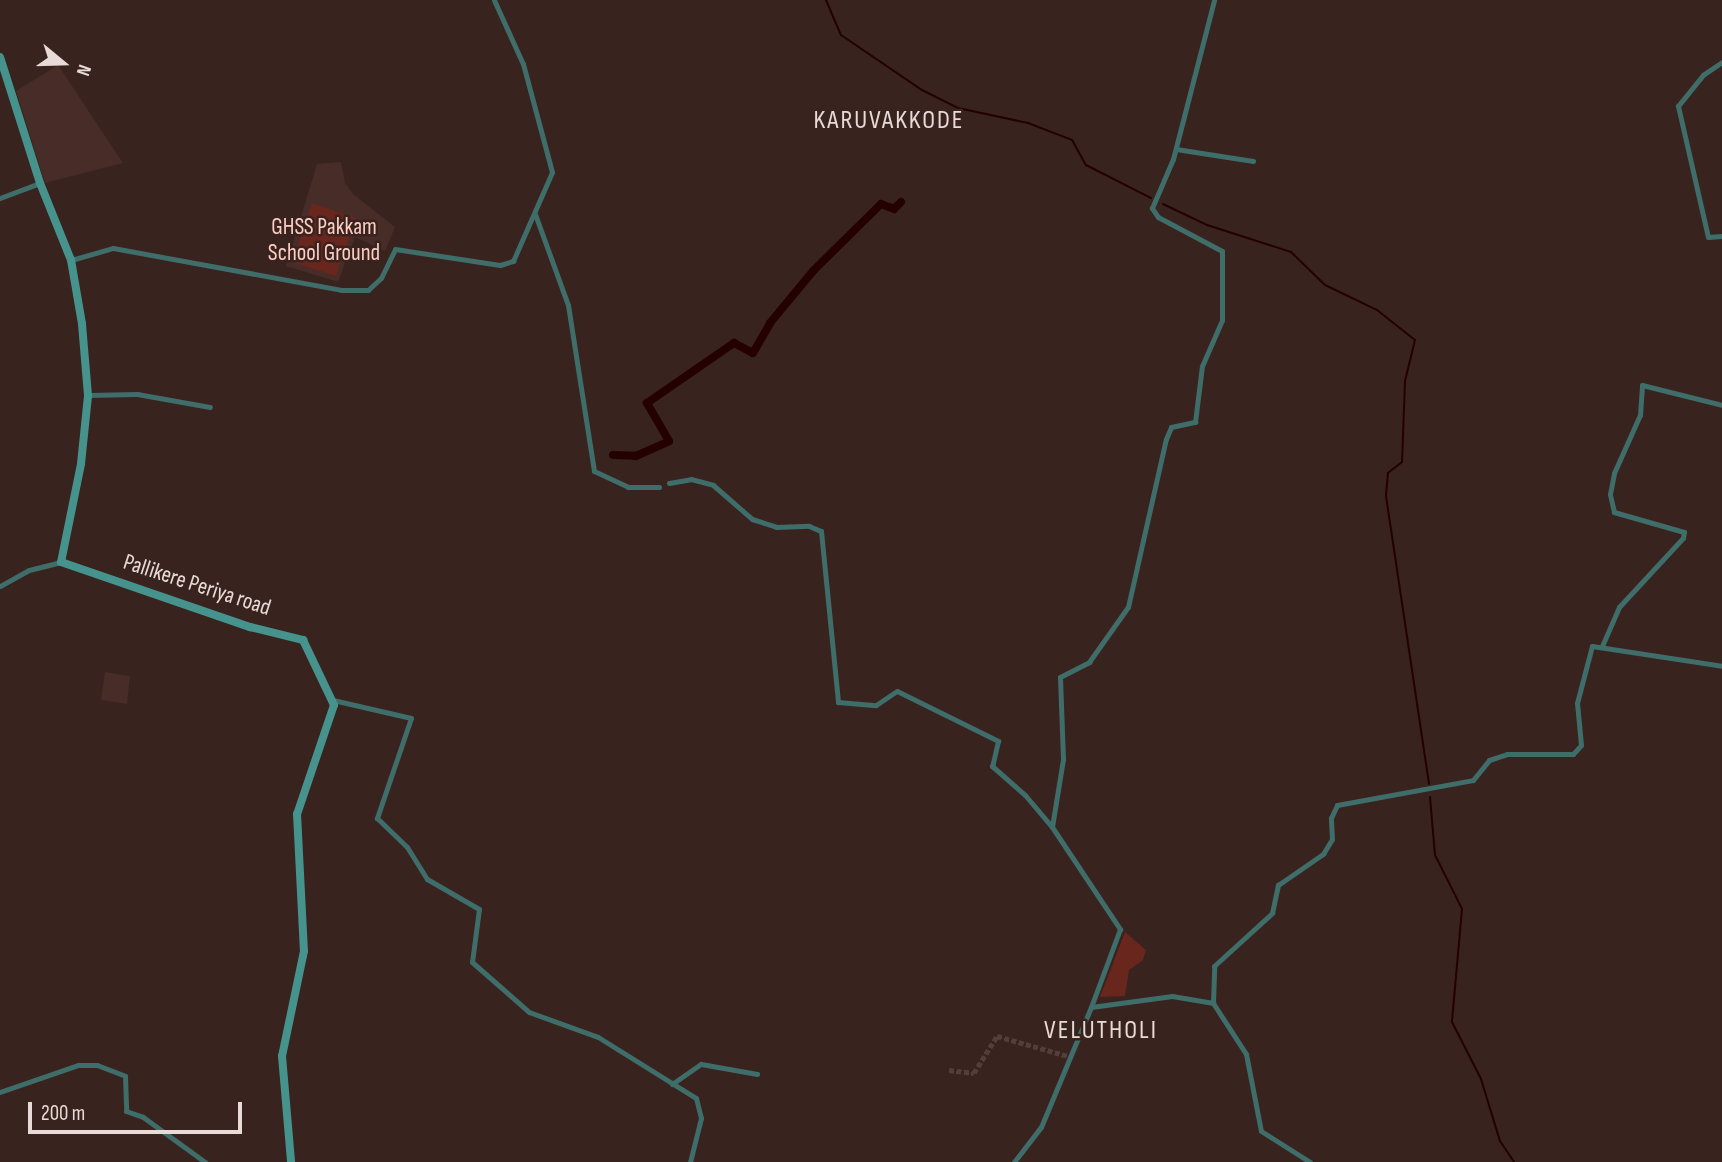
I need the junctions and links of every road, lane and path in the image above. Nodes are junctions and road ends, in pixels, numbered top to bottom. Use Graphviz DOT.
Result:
graph roads {
  1 [pos="494,0"];
  2 [pos="1213,0"];
  3 [pos="0,57"];
  4 [pos="1722,62"];
  5 [pos="1176,149"];
  6 [pos="1253,161"];
  7 [pos="40,183"];
  8 [pos="0,198"];
  9 [pos="535,214"];
  10 [pos="1722,236"];
  11 [pos="71,260"];
  12 [pos="88,395"];
  13 [pos="1722,405"];
  14 [pos="210,407"];
  15 [pos="669,483"];
  16 [pos="659,487"];
  17 [pos="61,562"];
  18 [pos="0,586"];
  19 [pos="1602,646"];
  20 [pos="1722,666"];
  21 [pos="333,700"];
  22 [pos="1052,827"];
  23 [pos="1213,1003"];
  24 [pos="1091,1007"];
  25 [pos="757,1074"];
  26 [pos="672,1084"];
  27 [pos="0,1092"];
  28 [pos="205,1162"];
  29 [pos="291,1162"];
  30 [pos="690,1162"];
  31 [pos="1014,1162"];
  32 [pos="1310,1162"];
  1 -- 9 [label="street"];
  2 -- 5 [label="street"];
  3 -- 7 [label="main road"];
  4 -- 10 [label="street"];
  5 -- 6 [label="street"];
  5 -- 22 [label="street"];
  7 -- 8 [label="street"];
  7 -- 11 [label="main road"];
  9 -- 11 [label="street"];
  9 -- 16 [label="street"];
  11 -- 12 [label="main road"];
  12 -- 14 [label="street"];
  12 -- 17 [label="main road"];
  13 -- 19 [label="street"];
  15 -- 22 [label="street"];
  17 -- 18 [label="street"];
  17 -- 21 [label="main road, Pallikere Periya road"];
  19 -- 20 [label="street"];
  19 -- 23 [label="street"];
  21 -- 26 [label="street"];
  21 -- 29 [label="main road"];
  22 -- 24 [label="street"];
  23 -- 24 [label="street"];
  23 -- 32 [label="street"];
  24 -- 31 [label="street"];
  25 -- 26 [label="street"];
  26 -- 30 [label="street"];
  27 -- 28 [label="street"];
}
